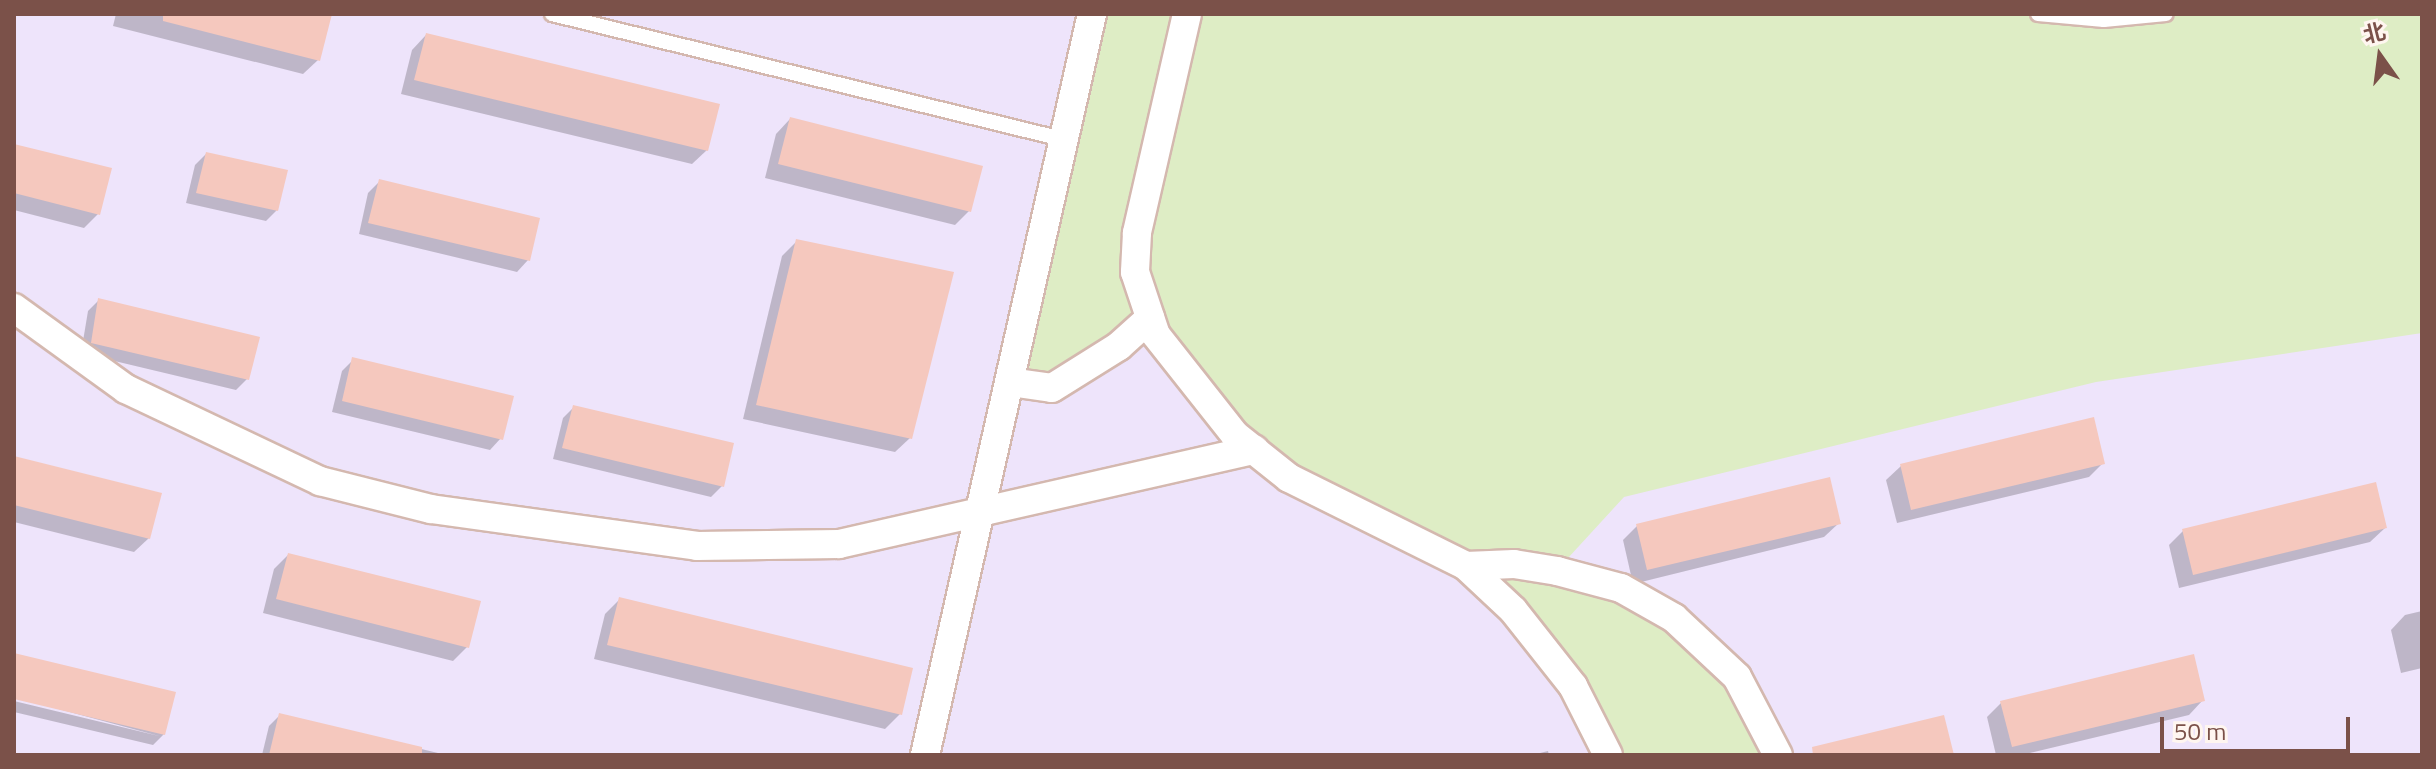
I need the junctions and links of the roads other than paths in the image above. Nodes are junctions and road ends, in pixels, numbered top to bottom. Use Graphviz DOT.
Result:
graph roads {
  1 [pos="552,14"];
  2 [pos="1092,14"];
  3 [pos="1187,14"];
  4 [pos="2038,14"];
  5 [pos="2166,14"];
  6 [pos="1062,139"];
  7 [pos="14,308"];
  8 [pos="1150,318"];
  9 [pos="1010,382"];
  10 [pos="1254,450"];
  11 [pos="981,514"];
  12 [pos="1466,566"];
  13 [pos="925,755"];
  14 [pos="1608,755"];
  15 [pos="1778,755"];
  1 -- 6 [label="lane"];
  2 -- 6 [label="street"];
  3 -- 8 [label="street"];
  4 -- 5 [label="lane"];
  6 -- 9 [label="street"];
  7 -- 11 [label="street"];
  8 -- 9 [label="street"];
  8 -- 10 [label="street"];
  9 -- 11 [label="street"];
  10 -- 11 [label="street"];
  10 -- 12 [label="street"];
  11 -- 13 [label="street"];
  12 -- 14 [label="street"];
  12 -- 15 [label="street"];
}
